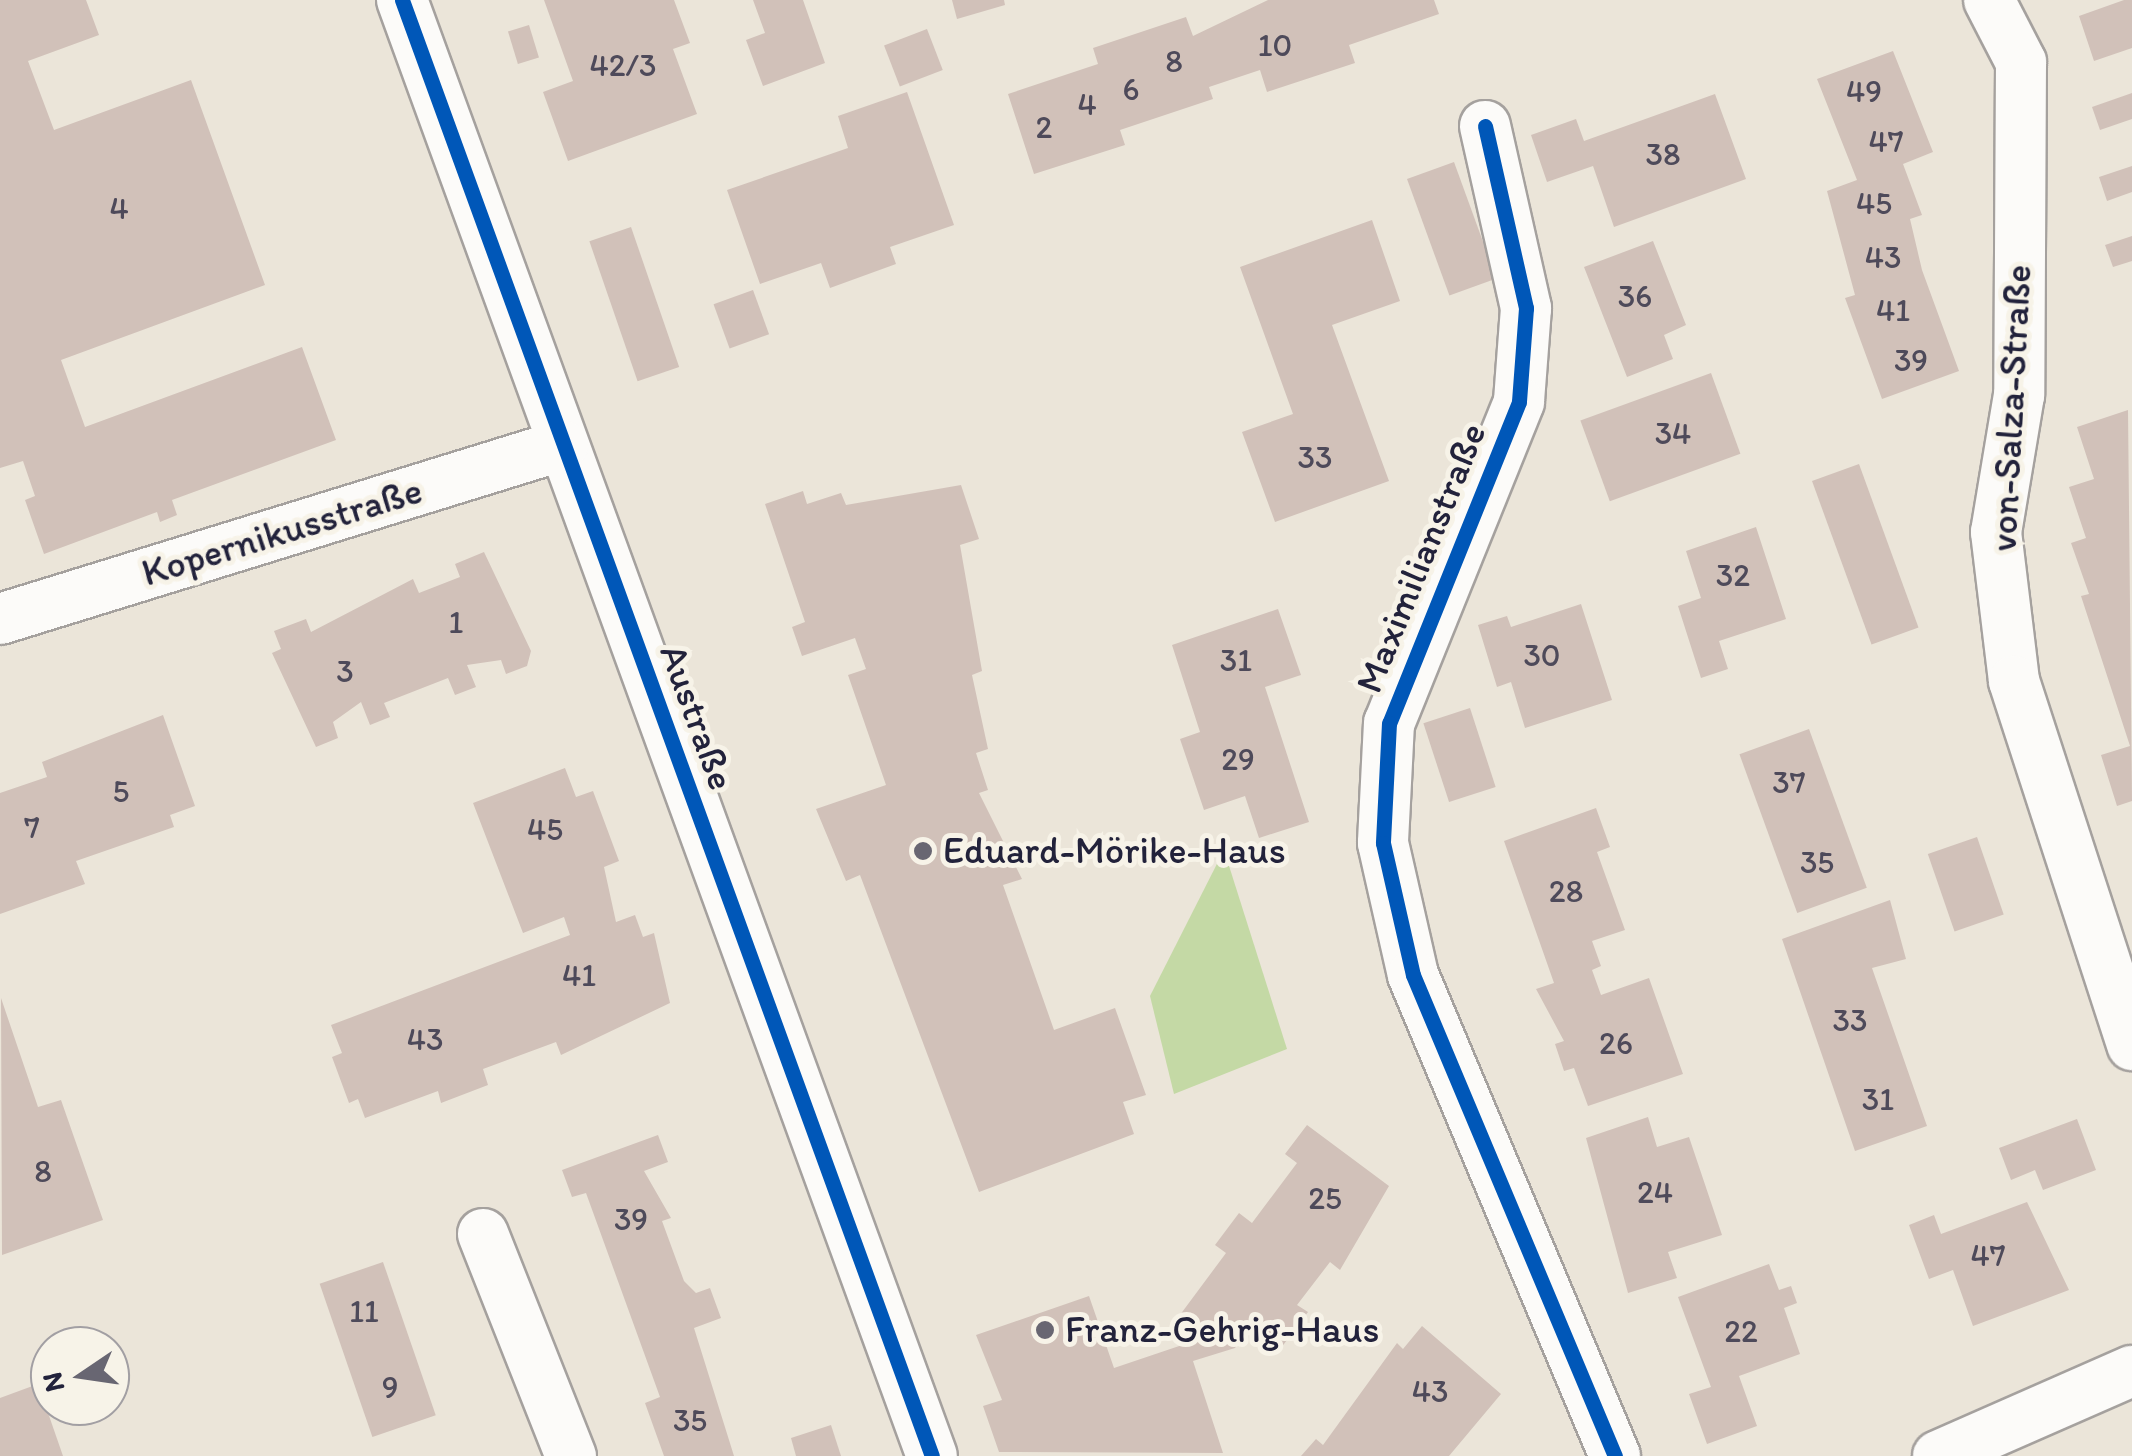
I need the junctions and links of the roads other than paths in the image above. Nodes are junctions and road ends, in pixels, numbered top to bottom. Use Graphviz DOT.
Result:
graph roads {
  1 [pos="402,0"];
  2 [pos="1989,0"];
  3 [pos="1485,126"];
  4 [pos="563,445"];
  5 [pos="0,620"];
  6 [pos="2132,1045"];
  7 [pos="482,1234"];
  8 [pos="2132,1371"];
  9 [pos="571,1456"];
  10 [pos="932,1456"];
  11 [pos="1615,1456"];
  12 [pos="1938,1456"];
  1 -- 4 [label="street, Austraße"];
  2 -- 6 [label="street, von-Salza-Straße"];
  3 -- 11 [label="street, Maximilianstraße"];
  4 -- 5 [label="street, Kopernikusstraße"];
  4 -- 10 [label="street, Austraße"];
  7 -- 9 [label="street"];
  8 -- 12 [label="street"];
}
